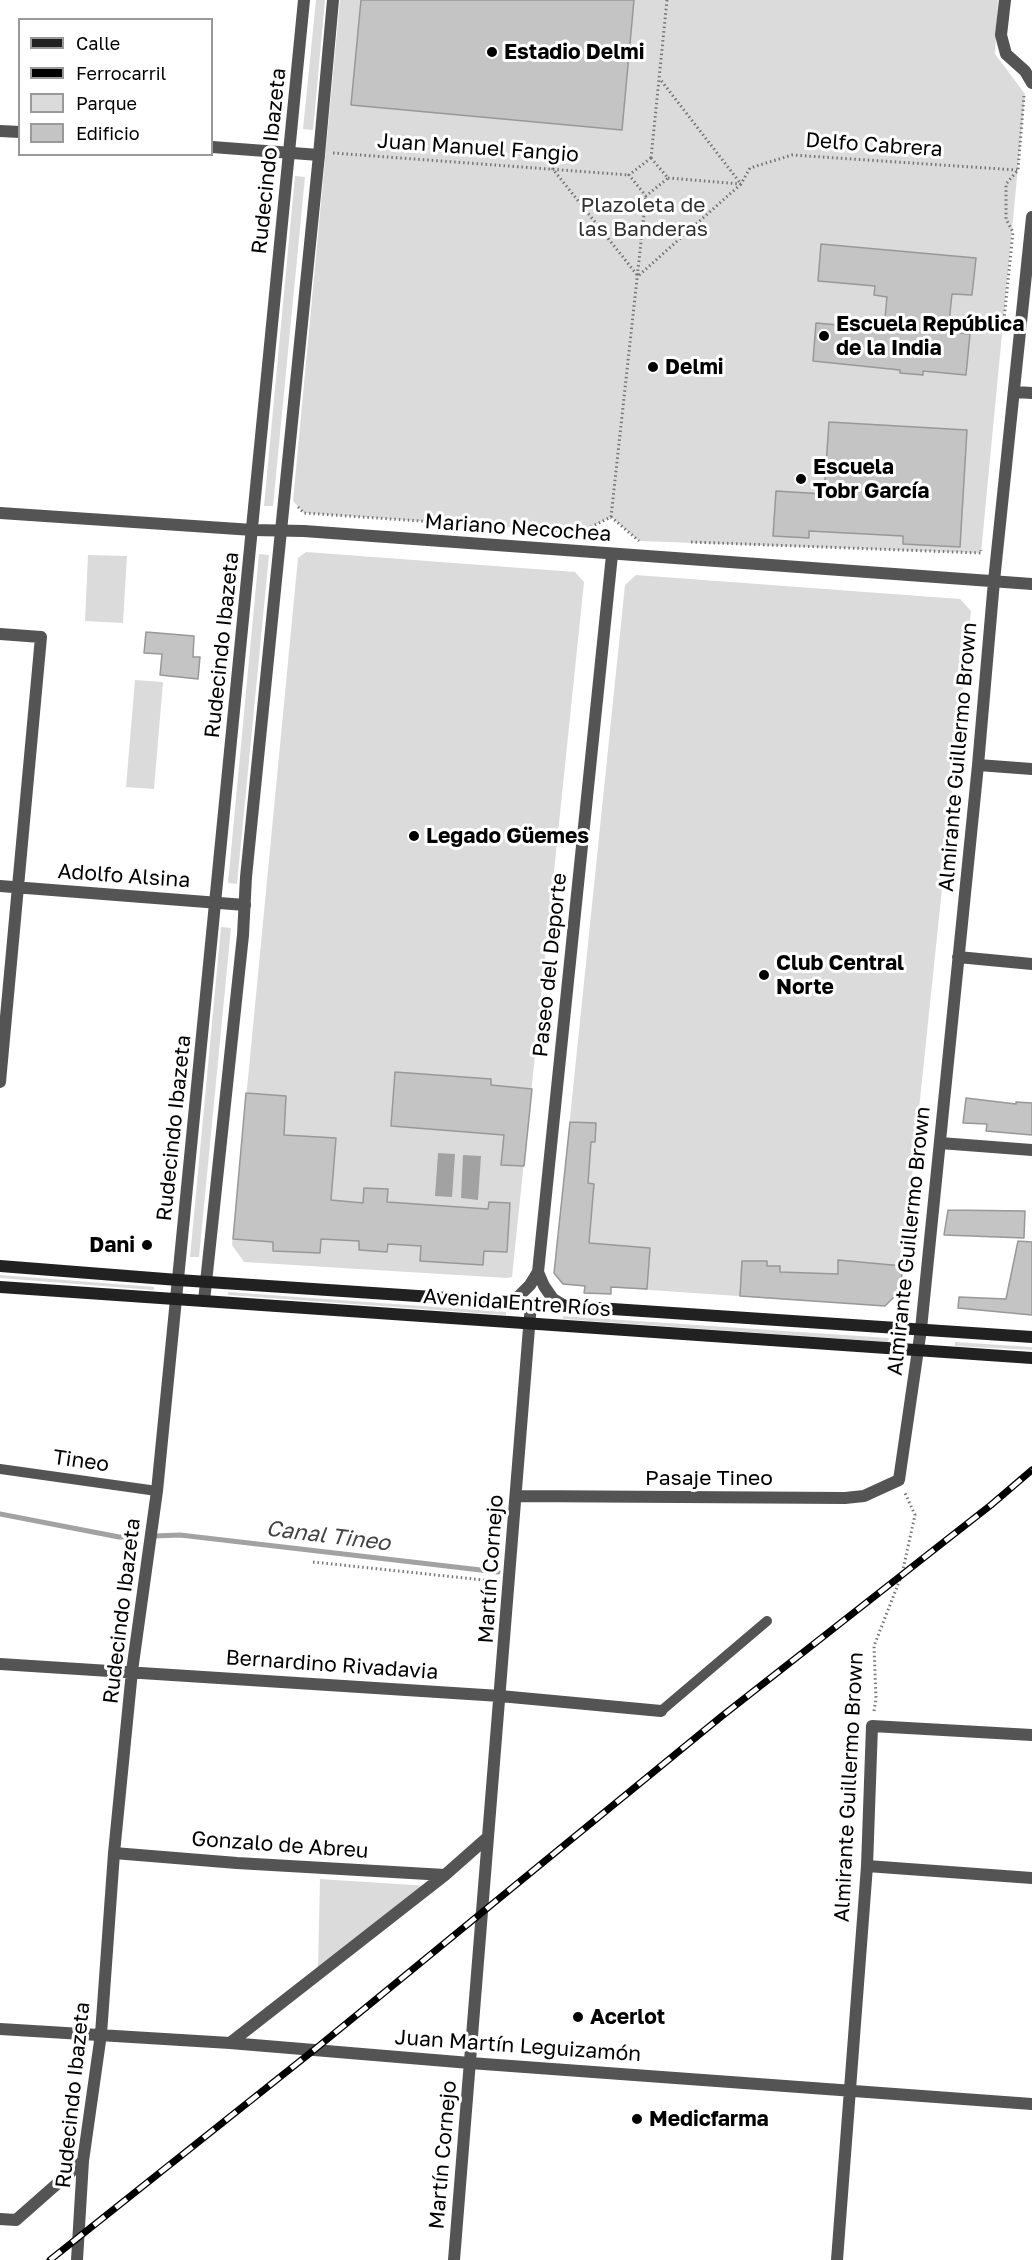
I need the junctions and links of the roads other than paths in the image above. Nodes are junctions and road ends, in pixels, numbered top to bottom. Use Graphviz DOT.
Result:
graph roads {
  1 [pos="304,0"];
  2 [pos="333,0"];
  3 [pos="1005,0"];
  4 [pos="1032,83"];
  5 [pos="0,131"];
  6 [pos="18,132"];
  7 [pos="213,147"];
  8 [pos="290,153"];
  9 [pos="322,154"];
  10 [pos="1032,217"];
  11 [pos="1015,392"];
  12 [pos="1032,393"];
  13 [pos="0,513"];
  14 [pos="253,530"];
  15 [pos="281,530"];
  16 [pos="612,555"];
  17 [pos="994,581"];
  18 [pos="1032,584"];
  19 [pos="0,634"];
  20 [pos="978,765"];
  21 [pos="1032,769"];
  22 [pos="0,886"];
  23 [pos="17,887"];
  24 [pos="216,903"];
  25 [pos="245,905"];
  26 [pos="958,957"];
  27 [pos="1032,964"];
  28 [pos="0,1082"];
  29 [pos="940,1143"];
  30 [pos="1032,1150"];
  31 [pos="0,1266"];
  32 [pos="538,1272"];
  33 [pos="178,1280"];
  34 [pos="205,1282"];
  35 [pos="0,1287"];
  36 [pos="176,1299"];
  37 [pos="204,1301"];
  38 [pos="508,1302"];
  39 [pos="531,1303"];
  40 [pos="563,1305"];
  41 [pos="530,1323"];
  42 [pos="921,1329"];
  43 [pos="1032,1337"];
  44 [pos="918,1352"];
  45 [pos="1032,1358"];
  46 [pos="0,1469"];
  47 [pos="899,1480"];
  48 [pos="157,1491"];
  49 [pos="516,1496"];
  50 [pos="767,1621"];
  51 [pos="0,1664"];
  52 [pos="132,1671"];
  53 [pos="500,1696"];
  54 [pos="661,1711"];
  55 [pos="1032,1736"];
  56 [pos="488,1837"];
  57 [pos="114,1853"];
  58 [pos="867,1866"];
  59 [pos="445,1875"];
  60 [pos="1032,1878"];
  61 [pos="0,2029"];
  62 [pos="101,2034"];
  63 [pos="231,2043"];
  64 [pos="470,2063"];
  65 [pos="850,2089"];
  66 [pos="1032,2104"];
  67 [pos="82,2161"];
  68 [pos="0,2219"];
  69 [pos="77,2260"];
  70 [pos="454,2260"];
  71 [pos="837,2260"];
  1 -- 8 [label="street, Rudecindo Ibazeta"];
  2 -- 9 [label="street"];
  3 -- 4 [label="street"];
  5 -- 6 [label="street"];
  7 -- 8 [label="street"];
  8 -- 9 [label="street"];
  8 -- 14 [label="street, Rudecindo Ibazeta"];
  9 -- 15 [label="street"];
  10 -- 11 [label="street, Almirante Guillermo Brown"];
  11 -- 12 [label="street"];
  11 -- 17 [label="street, Almirante Guillermo Brown"];
  13 -- 14 [label="street, Mariano Necochea"];
  14 -- 15 [label="street, Mariano Necochea"];
  14 -- 24 [label="street, Rudecindo Ibazeta"];
  15 -- 16 [label="street, Mariano Necochea"];
  15 -- 25 [label="street"];
  16 -- 17 [label="street, Mariano Necochea"];
  16 -- 32 [label="street, Paseo del Deporte"];
  17 -- 18 [label="street, Mariano Necochea"];
  17 -- 20 [label="street, Almirante Guillermo Brown"];
  19 -- 23 [label="street"];
  20 -- 21 [label="street"];
  20 -- 26 [label="street, Almirante Guillermo Brown"];
  22 -- 23 [label="street, Adolfo Alsina"];
  23 -- 24 [label="street, Adolfo Alsina"];
  23 -- 28 [label="street"];
  24 -- 25 [label="street, Adolfo Alsina"];
  24 -- 33 [label="street, Rudecindo Ibazeta"];
  25 -- 34 [label="street"];
  26 -- 27 [label="street"];
  26 -- 29 [label="street, Almirante Guillermo Brown"];
  29 -- 30 [label="street"];
  29 -- 42 [label="street, Almirante Guillermo Brown"];
  31 -- 33 [label="main road, Avenida Entre Ríos"];
  32 -- 38 [label="street"];
  32 -- 40 [label="street"];
  33 -- 34 [label="main road, Avenida Entre Ríos"];
  33 -- 36 [label="street, Rudecindo Ibazeta"];
  34 -- 37 [label="street"];
  34 -- 38 [label="main road, Avenida Entre Ríos"];
  35 -- 36 [label="main road, Avenida Entre Ríos"];
  36 -- 37 [label="main road, Avenida Entre Ríos"];
  36 -- 48 [label="street, Rudecindo Ibazeta"];
  37 -- 41 [label="main road, Avenida Entre Ríos"];
  38 -- 39 [label="main road, Avenida Entre Ríos"];
  39 -- 40 [label="main road, Avenida Entre Ríos"];
  39 -- 41 [label="street, Martín Cornejo"];
  40 -- 42 [label="main road, Avenida Entre Ríos"];
  41 -- 44 [label="main road, Avenida Entre Ríos"];
  41 -- 49 [label="street, Martín Cornejo"];
  42 -- 43 [label="main road, Avenida Entre Ríos"];
  42 -- 44 [label="street, Almirante Guillermo Brown"];
  44 -- 45 [label="main road, Avenida Entre Ríos"];
  44 -- 47 [label="street, Almirante Guillermo Brown"];
  46 -- 48 [label="lane, Tineo"];
  47 -- 49 [label="street, Pasaje Tineo"];
  48 -- 52 [label="street, Rudecindo Ibazeta"];
  49 -- 53 [label="street, Martín Cornejo"];
  50 -- 54 [label="lane"];
  51 -- 52 [label="street, Bernardino Rivadavia"];
  52 -- 53 [label="street, Bernardino Rivadavia"];
  52 -- 57 [label="street, Rudecindo Ibazeta"];
  53 -- 54 [label="street, Bernardino Rivadavia"];
  53 -- 56 [label="street, Martín Cornejo"];
  55 -- 58 [label="street, Almirante Guillermo Brown"];
  56 -- 59 [label="street"];
  56 -- 64 [label="street, Martín Cornejo"];
  57 -- 59 [label="street, Gonzalo de Abreu"];
  57 -- 62 [label="street, Rudecindo Ibazeta"];
  58 -- 60 [label="street"];
  58 -- 65 [label="street, Almirante Guillermo Brown"];
  59 -- 63 [label="street"];
  61 -- 62 [label="street, Juan Martín Leguizamón"];
  62 -- 63 [label="street, Juan Martín Leguizamón"];
  62 -- 67 [label="street, Rudecindo Ibazeta"];
  63 -- 64 [label="street, Juan Martín Leguizamón"];
  64 -- 65 [label="street, Juan Martín Leguizamón"];
  64 -- 70 [label="street, Martín Cornejo"];
  65 -- 66 [label="street, Juan Martín Leguizamón"];
  65 -- 71 [label="street, Almirante Guillermo Brown"];
  67 -- 68 [label="street"];
  67 -- 69 [label="street, Rudecindo Ibazeta"];
}
